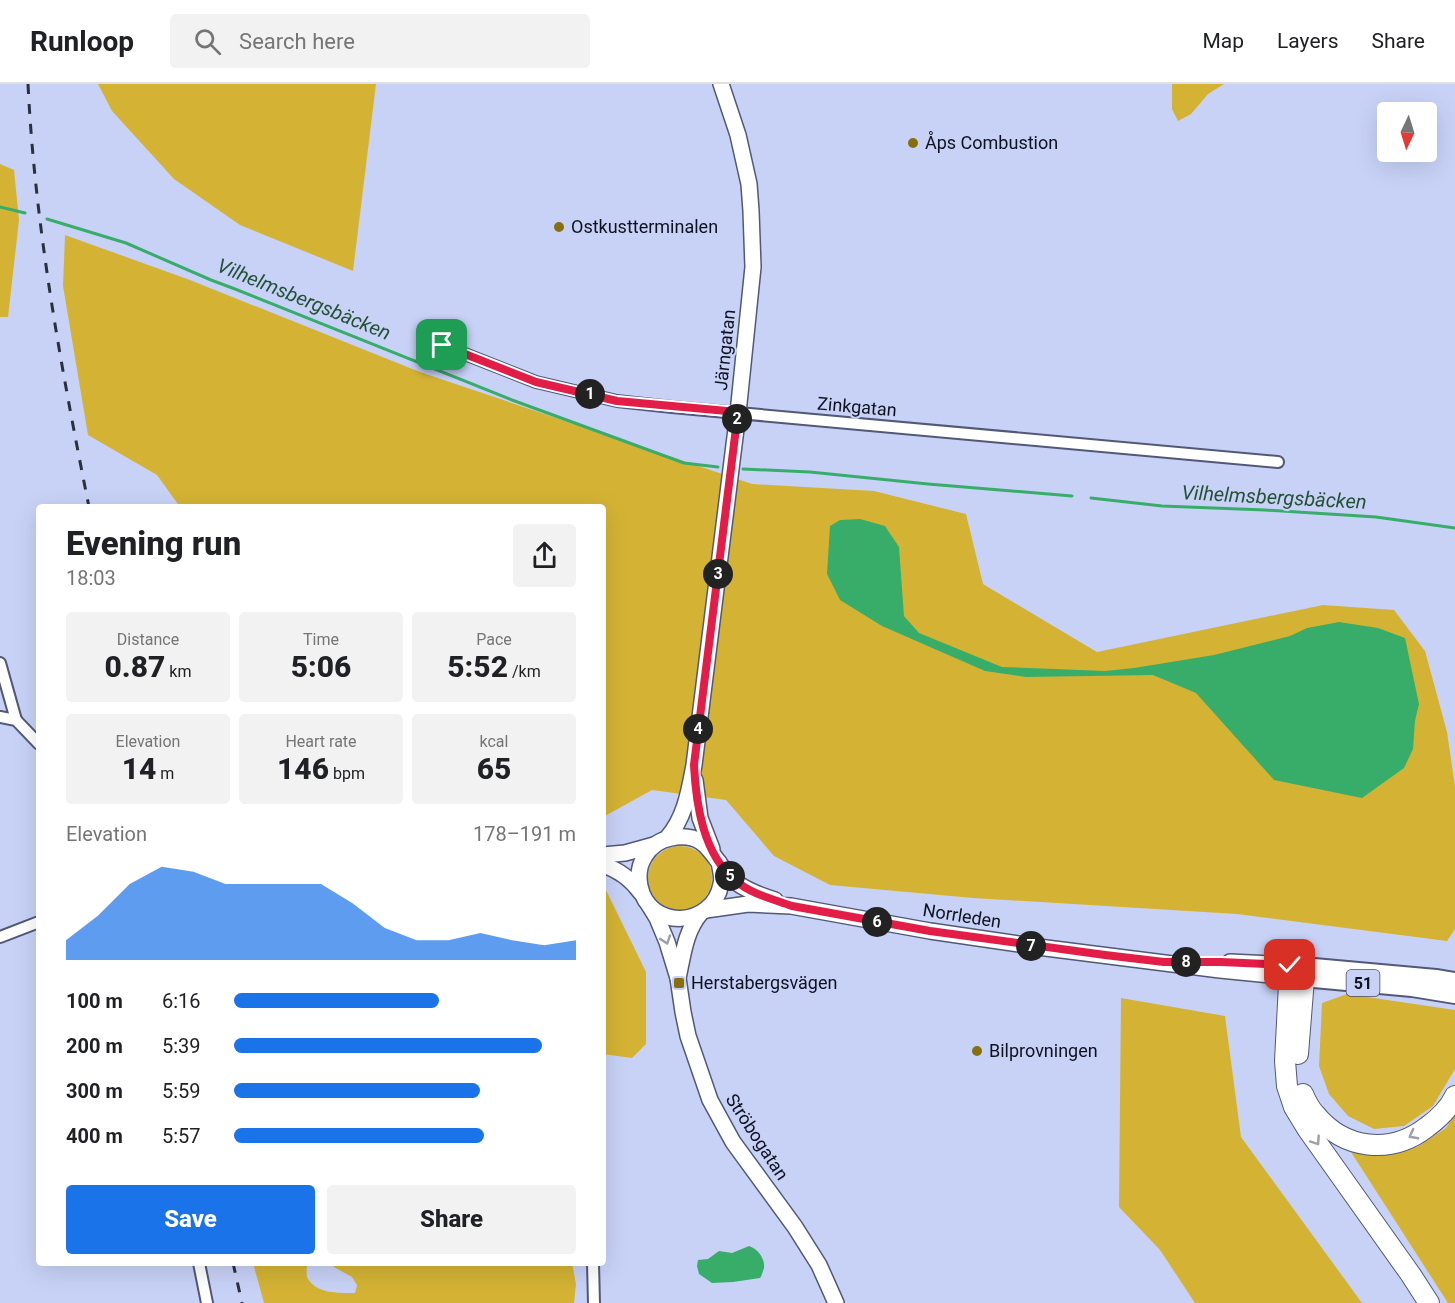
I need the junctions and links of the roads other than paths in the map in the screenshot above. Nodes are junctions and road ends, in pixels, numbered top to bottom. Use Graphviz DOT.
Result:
graph roads {
  1 [pos="721,84"];
  2 [pos="442,345"];
  3 [pos="738,412"];
  4 [pos="1278,462"];
  5 [pos="0,663"];
  6 [pos="0,717"];
  7 [pos="16,720"];
  8 [pos="36,741"];
  9 [pos="694,765"];
  10 [pos="668,838"];
  11 [pos="654,845"];
  12 [pos="606,855"];
  13 [pos="716,857"];
  14 [pos="606,866"];
  15 [pos="645,900"];
  16 [pos="792,906"];
  17 [pos="703,912"];
  18 [pos="36,923"];
  19 [pos="0,937"];
  20 [pos="1297,971"];
  21 [pos="678,978"];
  22 [pos="1455,981"];
  23 [pos="1436,985"];
  24 [pos="1455,995"];
  25 [pos="1455,1096"];
  26 [pos="200,1266"];
  27 [pos="593,1266"];
  28 [pos="207,1303"];
  29 [pos="594,1303"];
  30 [pos="836,1303"];
  31 [pos="1429,1303"];
  1 -- 3 [label="street, Järngatan"];
  2 -- 3 [label="street, Zinkgatan"];
  3 -- 4 [label="street, Zinkgatan"];
  3 -- 9 [label="street, Järngatan"];
  5 -- 7 [label="street"];
  6 -- 7 [label="street"];
  7 -- 8 [label="street"];
  9 -- 10 [label="street, Järngatan"];
  9 -- 13 [label="street, Järngatan"];
  10 -- 11 [label="street"];
  10 -- 13 [label="street"];
  11 -- 12 [label="street"];
  11 -- 15 [label="street"];
  13 -- 16 [label="street"];
  13 -- 17 [label="street"];
  14 -- 15 [label="street"];
  15 -- 17 [label="street"];
  15 -- 21 [label="street, Ströbogatan, one-way"];
  16 -- 17 [label="street"];
  16 -- 20 [label="street, Norrleden"];
  17 -- 21 [label="street, Ströbogatan"];
  18 -- 19 [label="street"];
  20 -- 23 [label="main road, 51"];
  25 -- 20 [label="highway, one-way"];
  20 -- 31 [label="highway, one-way"];
  21 -- 30 [label="street, Ströbogatan"];
  22 -- 23 [label="main road, 51"];
  23 -- 24 [label="main road, 51"];
  26 -- 28 [label="street"];
  27 -- 29 [label="street"];
}
